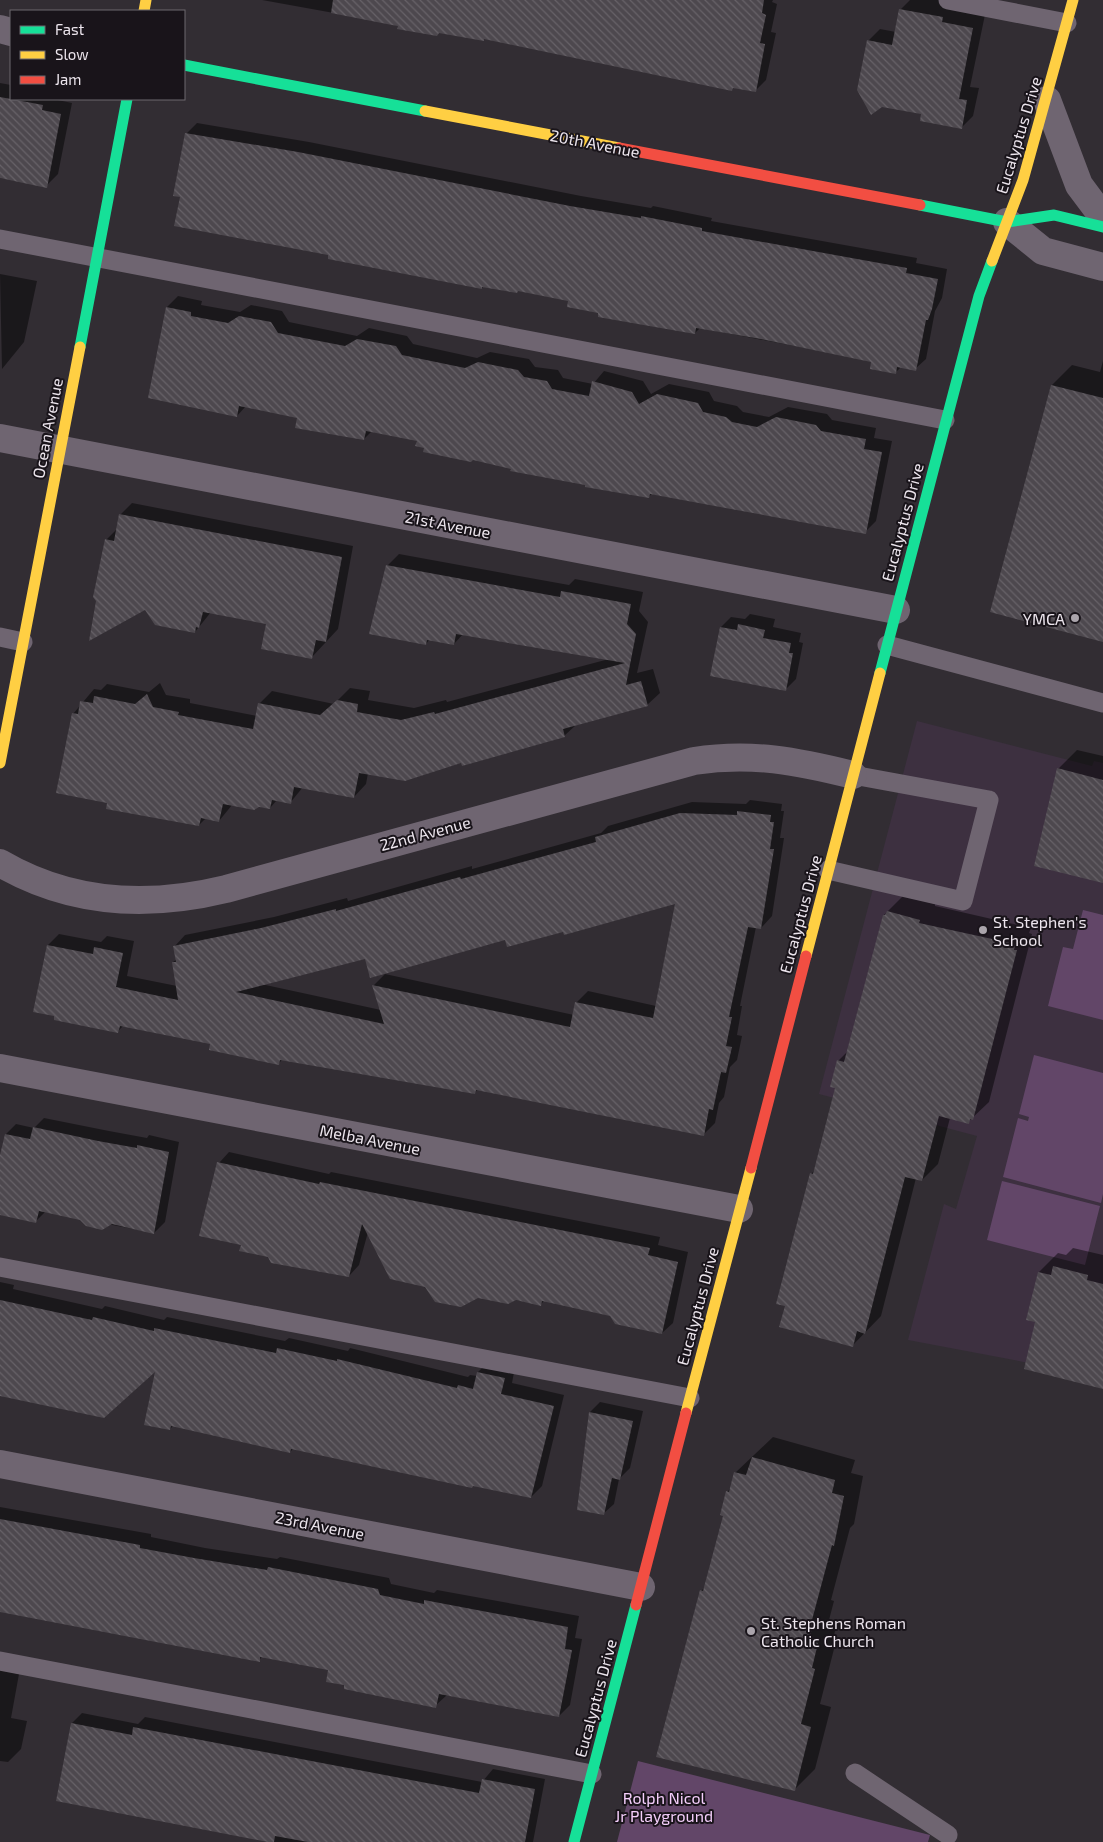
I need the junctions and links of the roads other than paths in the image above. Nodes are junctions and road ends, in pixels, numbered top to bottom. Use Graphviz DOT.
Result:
graph roads {
  1 [pos="948,0"];
  2 [pos="1073,0"];
  3 [pos="1067,23"];
  4 [pos="185,65"];
  5 [pos="127,100"];
  6 [pos="1047,100"];
  7 [pos="1103,217"];
  8 [pos="1007,222"];
  9 [pos="1103,228"];
  10 [pos="0,239"];
  11 [pos="96,258"];
  12 [pos="1103,267"];
  13 [pos="945,420"];
  14 [pos="0,438"];
  15 [pos="60,450"];
  16 [pos="896,610"];
  17 [pos="0,637"];
  18 [pos="23,642"];
  19 [pos="887,645"];
  20 [pos="1103,703"];
  21 [pos="0,763"];
  22 [pos="853,775"];
  23 [pos="0,863"];
  24 [pos="828,870"];
  25 [pos="0,1068"];
  26 [pos="739,1210"];
  27 [pos="0,1267"];
  28 [pos="690,1398"];
  29 [pos="0,1464"];
  30 [pos="641,1586"];
  31 [pos="0,1661"];
  32 [pos="856,1773"];
  33 [pos="592,1774"];
  34 [pos="948,1834"];
  35 [pos="574,1842"];
  1 -- 3 [label="lane"];
  2 -- 3 [label="street, Eucalyptus Drive"];
  3 -- 6 [label="street, Eucalyptus Drive"];
  4 -- 8 [label="street, 20th Avenue"];
  5 -- 11 [label="street, Ocean Avenue"];
  6 -- 7 [label="street"];
  6 -- 8 [label="street, Eucalyptus Drive"];
  8 -- 9 [label="street, 20th Avenue"];
  8 -- 12 [label="street, 20th Avenue"];
  8 -- 13 [label="street, Eucalyptus Drive"];
  10 -- 11 [label="lane"];
  11 -- 13 [label="lane"];
  11 -- 15 [label="street, Ocean Avenue"];
  13 -- 16 [label="street, Eucalyptus Drive"];
  14 -- 15 [label="street, 21st Avenue"];
  15 -- 16 [label="street, 21st Avenue"];
  15 -- 18 [label="street, Ocean Avenue"];
  16 -- 19 [label="street, Eucalyptus Drive"];
  17 -- 18 [label="lane"];
  18 -- 21 [label="street, Ocean Avenue"];
  19 -- 20 [label="lane"];
  19 -- 22 [label="street, Eucalyptus Drive"];
  22 -- 23 [label="street, 22nd Avenue"];
  22 -- 24 [label="street, Eucalyptus Drive"];
  22 -- 24 [label="lane"];
  24 -- 26 [label="street, Eucalyptus Drive"];
  25 -- 26 [label="street, Melba Avenue"];
  26 -- 28 [label="street, Eucalyptus Drive"];
  27 -- 28 [label="lane"];
  28 -- 30 [label="street, Eucalyptus Drive"];
  29 -- 30 [label="street, 23rd Avenue"];
  30 -- 33 [label="street, Eucalyptus Drive"];
  31 -- 33 [label="lane"];
  32 -- 34 [label="lane"];
  33 -- 35 [label="street, Eucalyptus Drive"];
}
